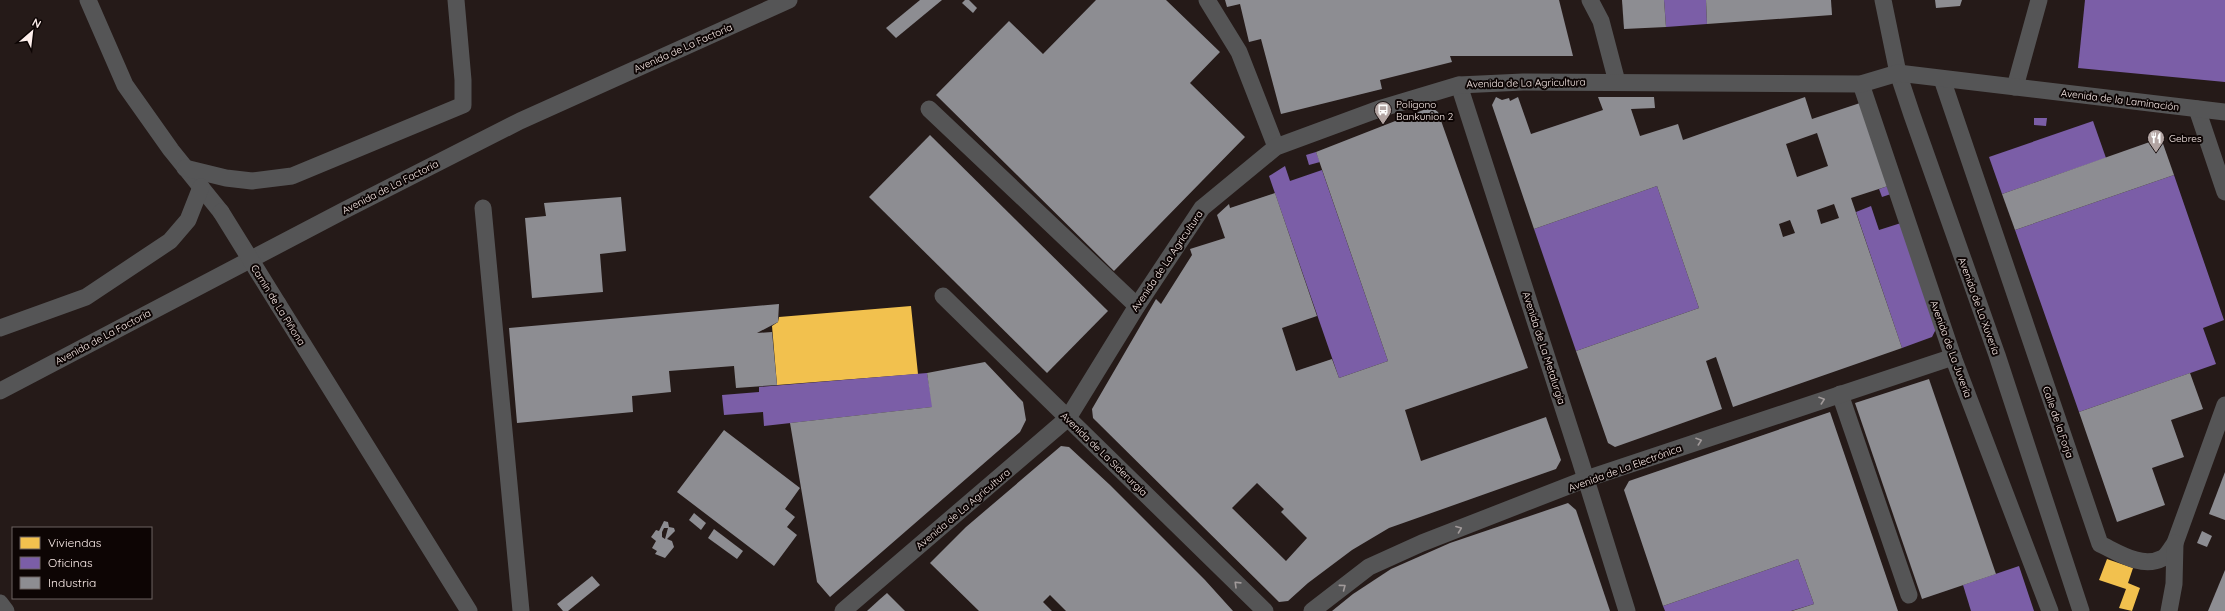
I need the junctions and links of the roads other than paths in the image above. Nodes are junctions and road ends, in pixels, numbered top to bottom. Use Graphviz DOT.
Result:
graph roads {
  1 [pos="88,0"];
  2 [pos="456,0"];
  3 [pos="789,0"];
  4 [pos="1207,0"];
  5 [pos="1590,0"];
  6 [pos="1883,0"];
  7 [pos="2038,0"];
  8 [pos="1898,73"];
  9 [pos="1942,78"];
  10 [pos="1617,82"];
  11 [pos="1861,84"];
  12 [pos="1459,85"];
  13 [pos="2015,87"];
  14 [pos="929,109"];
  15 [pos="2197,109"];
  16 [pos="2225,112"];
  17 [pos="1276,147"];
  18 [pos="185,168"];
  19 [pos="201,187"];
  20 [pos="2225,192"];
  21 [pos="483,208"];
  22 [pos="943,296"];
  23 [pos="1137,306"];
  24 [pos="0,328"];
  25 [pos="1953,357"];
  26 [pos="0,391"];
  27 [pos="1840,394"];
  28 [pos="2225,405"];
  29 [pos="1068,418"];
  30 [pos="1586,479"];
  31 [pos="2175,543"];
  32 [pos="1908,595"];
  33 [pos="0,603"];
  34 [pos="6,611"];
  35 [pos="469,611"];
  36 [pos="520,611"];
  37 [pos="843,611"];
  38 [pos="1265,611"];
  39 [pos="1312,611"];
  40 [pos="1627,611"];
  41 [pos="2050,611"];
  42 [pos="2081,611"];
  43 [pos="2169,611"];
  1 -- 18 [label="street, Camín de La Piñona"];
  2 -- 18 [label="street"];
  3 -- 26 [label="street, Avenida de La Factoría"];
  4 -- 17 [label="street"];
  5 -- 10 [label="street"];
  6 -- 8 [label="street, Avenida de La Xuvería"];
  7 -- 13 [label="street"];
  8 -- 9 [label="street, Avenida de la Laminación"];
  8 -- 11 [label="street, Avenida de La Agricultura"];
  8 -- 42 [label="street, Avenida de La Xuvería"];
  9 -- 13 [label="street, Avenida de la Laminación"];
  9 -- 31 [label="street, Calle de la Forja"];
  10 -- 11 [label="street, Avenida de La Agricultura"];
  10 -- 12 [label="street, Avenida de La Agricultura"];
  11 -- 25 [label="street, Avenida de La Juvería"];
  12 -- 17 [label="street, Avenida de La Agricultura"];
  12 -- 30 [label="street, Avenida de La Metalurgia"];
  13 -- 15 [label="street, Avenida de la Laminación"];
  14 -- 23 [label="street"];
  15 -- 16 [label="street, Avenida de la Laminación"];
  15 -- 20 [label="street"];
  17 -- 23 [label="street, Avenida de La Agricultura"];
  18 -- 19 [label="street, Camín de La Piñona"];
  19 -- 24 [label="street"];
  19 -- 35 [label="street, Camín de La Piñona, bridge"];
  21 -- 36 [label="street"];
  22 -- 29 [label="street, Avenida de La Siderurgia"];
  23 -- 29 [label="street, Avenida de La Agricultura"];
  25 -- 27 [label="street, Avenida de La Electrónica"];
  25 -- 41 [label="street, Avenida de La Juvería"];
  30 -- 27 [label="street, Avenida de La Electrónica, one-way"];
  27 -- 32 [label="street"];
  28 -- 31 [label="street, Calle de la Forja"];
  29 -- 37 [label="street, Avenida de La Agricultura"];
  38 -- 29 [label="street, Avenida de La Siderurgia, one-way"];
  39 -- 30 [label="street, Avenida de La Electrónica, one-way"];
  30 -- 40 [label="street, Avenida de La Metalurgia"];
  31 -- 43 [label="street"];
  33 -- 34 [label="street"];
}
